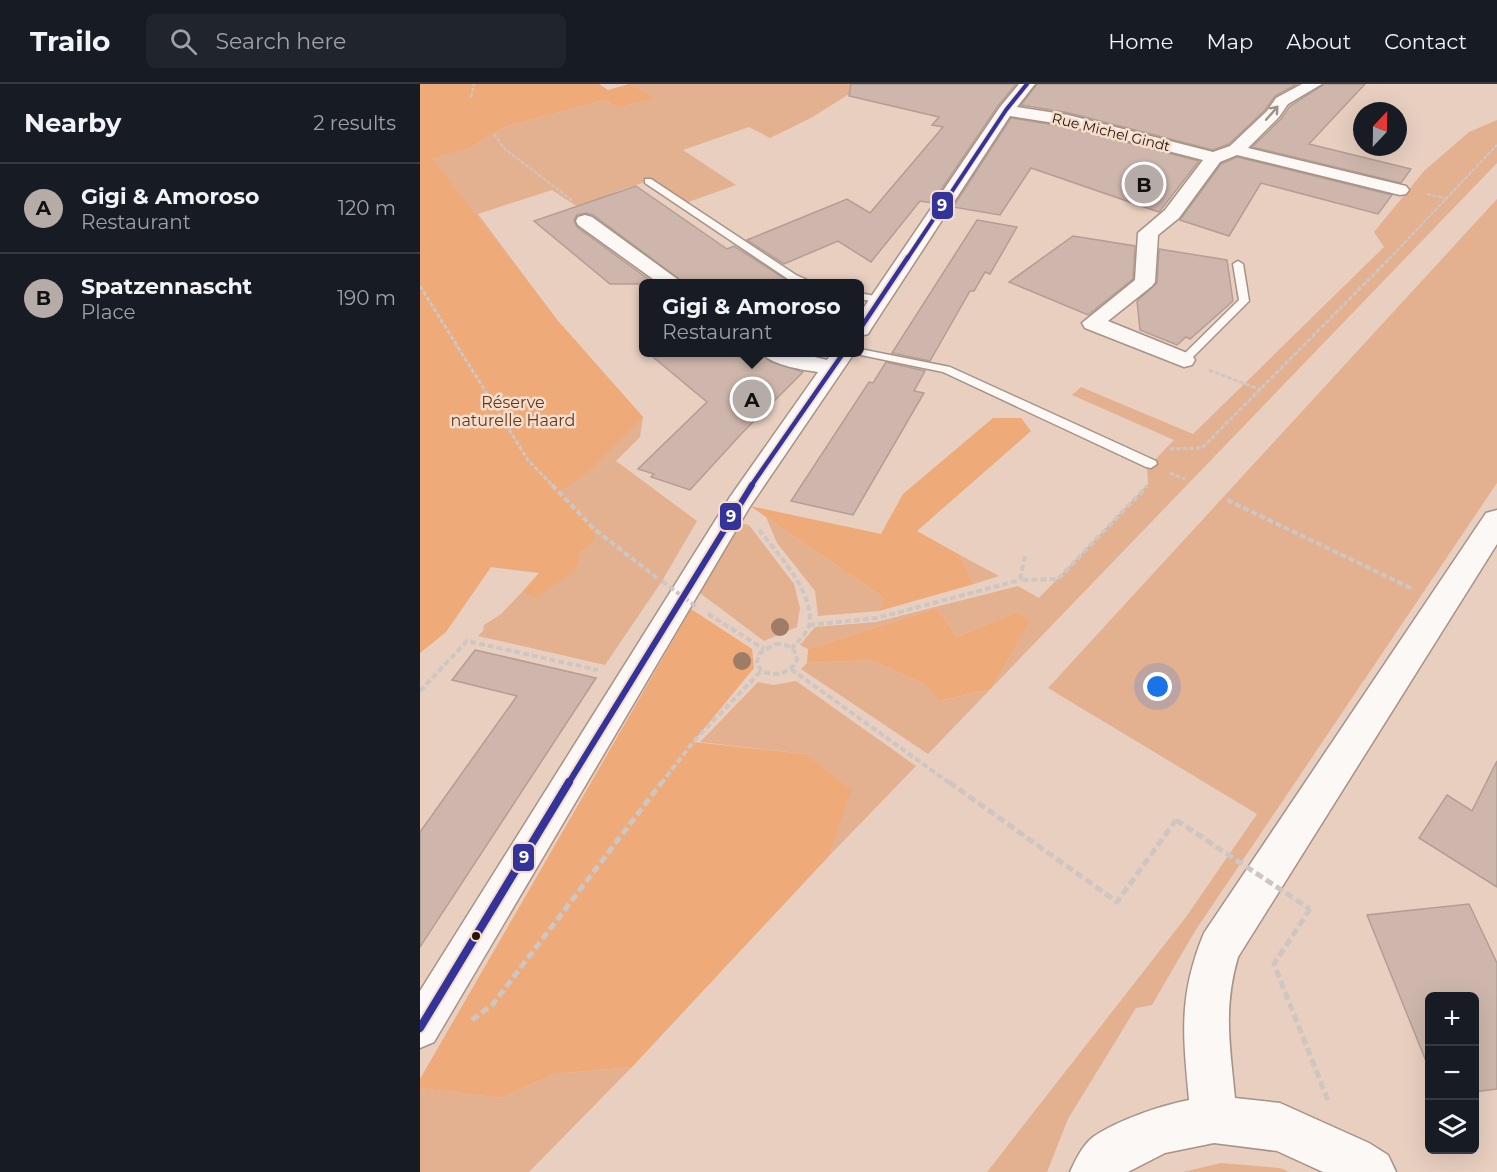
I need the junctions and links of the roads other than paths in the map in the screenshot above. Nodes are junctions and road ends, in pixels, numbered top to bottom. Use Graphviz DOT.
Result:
graph roads {
  1 [pos="1027,84"];
  2 [pos="1314,84"];
  3 [pos="1006,110"];
  4 [pos="1236,150"];
  5 [pos="1214,158"];
  6 [pos="648,181"];
  7 [pos="1400,190"];
  8 [pos="585,220"];
  9 [pos="1238,264"];
  10 [pos="668,279"];
  11 [pos="797,279"];
  12 [pos="870,298"];
  13 [pos="864,317"];
  14 [pos="864,353"];
  15 [pos="785,357"];
  16 [pos="1184,360"];
  17 [pos="838,361"];
  18 [pos="1151,464"];
  19 [pos="1497,520"];
  20 [pos="420,1028"];
  21 [pos="1214,1119"];
  22 [pos="1362,1166"];
  23 [pos="1095,1172"];
  1 -- 3 [label="street"];
  4 -- 2 [label="street, one-way"];
  3 -- 5 [label="street, Rue Michel Gindt"];
  3 -- 12 [label="street"];
  4 -- 5 [label="street"];
  4 -- 7 [label="street"];
  5 -- 16 [label="street"];
  6 -- 11 [label="lane"];
  8 -- 10 [label="street"];
  9 -- 16 [label="lane"];
  12 -- 13 [label="street"];
  14 -- 18 [label="lane"];
  15 -- 17 [label="street"];
  17 -- 20 [label="street"];
  19 -- 21 [label="main road"];
  21 -- 22 [label="main road"];
  21 -- 23 [label="main road"];
}
